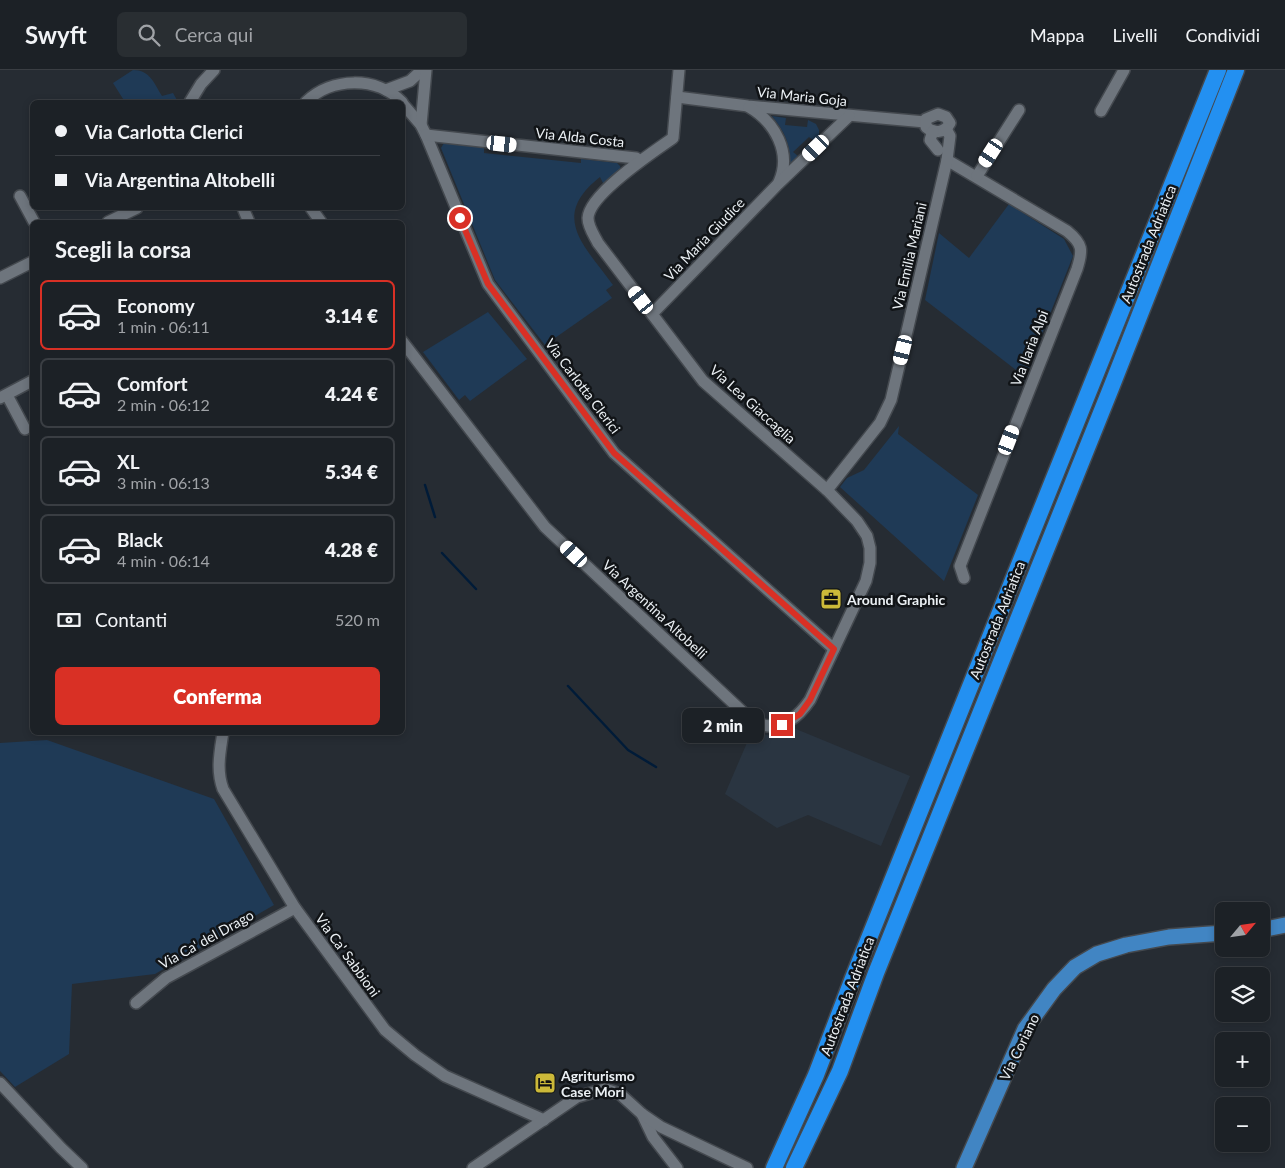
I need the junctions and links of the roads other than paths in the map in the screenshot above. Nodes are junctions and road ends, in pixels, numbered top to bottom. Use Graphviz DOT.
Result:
graph roads {
  1 [pos="214,70"];
  2 [pos="422,70"];
  3 [pos="426,70"];
  4 [pos="679,70"];
  5 [pos="1124,70"];
  6 [pos="1218,70"];
  7 [pos="1236,70"];
  8 [pos="386,90"];
  9 [pos="677,97"];
  10 [pos="191,100"];
  11 [pos="308,100"];
  12 [pos="399,100"];
  13 [pos="748,106"];
  14 [pos="405,107"];
  15 [pos="1019,110"];
  16 [pos="1102,111"];
  17 [pos="849,116"];
  18 [pos="929,127"];
  19 [pos="946,129"];
  20 [pos="424,130"];
  21 [pos="938,150"];
  22 [pos="948,160"];
  23 [pos="640,161"];
  24 [pos="977,176"];
  25 [pos="778,184"];
  26 [pos="20,196"];
  27 [pos="133,210"];
  28 [pos="313,210"];
  29 [pos="33,220"];
  30 [pos="112,220"];
  31 [pos="320,220"];
  32 [pos="30,263"];
  33 [pos="0,278"];
  34 [pos="652,314"];
  35 [pos="405,347"];
  36 [pos="30,383"];
  37 [pos="4,396"];
  38 [pos="25,429"];
  39 [pos="827,490"];
  40 [pos="964,578"];
  41 [pos="834,649"];
  42 [pos="810,700"];
  43 [pos="223,735"];
  44 [pos="295,908"];
  45 [pos="1285,924"];
  46 [pos="1270,928"];
  47 [pos="1215,934"];
  48 [pos="136,1002"];
  49 [pos="0,1083"];
  50 [pos="642,1114"];
  51 [pos="544,1120"];
  52 [pos="82,1168"];
  53 [pos="473,1168"];
  54 [pos="677,1168"];
  55 [pos="747,1168"];
  56 [pos="774,1168"];
  57 [pos="794,1168"];
  58 [pos="964,1168"];
  1 -- 10 [label="street"];
  2 -- 8 [label="street"];
  3 -- 20 [label="street, Via Carlotta Clerici"];
  4 -- 9 [label="street, Via Lea Giaccaglia"];
  5 -- 16 [label="street"];
  6 -- 56 [label="highway, Autostrada Adriatica"];
  7 -- 57 [label="highway, Autostrada Adriatica"];
  8 -- 11 [label="street"];
  8 -- 12 [label="street"];
  9 -- 13 [label="street, Via Maria Goja"];
  9 -- 23 [label="street, Via Lea Giaccaglia"];
  13 -- 17 [label="street, Via Maria Goja"];
  13 -- 25 [label="street"];
  14 -- 20 [label="street"];
  15 -- 24 [label="street"];
  17 -- 18 [label="street, Via Maria Goja"];
  17 -- 25 [label="street, Via Maria Giudice"];
  18 -- 19 [label="street"];
  18 -- 19 [label="street"];
  18 -- 21 [label="street"];
  19 -- 22 [label="street, Via Emilia Mariani"];
  20 -- 23 [label="street, Via Alda Costa"];
  20 -- 41 [label="street, Via Carlotta Clerici"];
  22 -- 24 [label="street, Via Ilaria Alpi"];
  22 -- 39 [label="street, Via Emilia Mariani"];
  23 -- 34 [label="street, Via Lea Giaccaglia"];
  24 -- 40 [label="street, Via Ilaria Alpi"];
  25 -- 34 [label="street, Via Maria Giudice"];
  26 -- 29 [label="street"];
  27 -- 30 [label="street"];
  28 -- 31 [label="street"];
  32 -- 33 [label="street"];
  34 -- 39 [label="street, Via Lea Giaccaglia"];
  35 -- 42 [label="street, Via Argentina Altobelli"];
  36 -- 37 [label="street"];
  37 -- 38 [label="street"];
  39 -- 41 [label="street, Via Lea Giaccaglia"];
  41 -- 42 [label="street, Via Lea Giaccaglia"];
  43 -- 44 [label="street, Via Ca' Sabbioni"];
  44 -- 48 [label="street, Via Ca' del Drago"];
  44 -- 51 [label="street, Via Ca' Sabbioni"];
  45 -- 46 [label="main road"];
  47 -- 58 [label="main road, Via Coriano"];
  49 -- 52 [label="street"];
  50 -- 51 [label="street"];
  50 -- 54 [label="street"];
  50 -- 55 [label="street"];
  51 -- 53 [label="street"];
}
